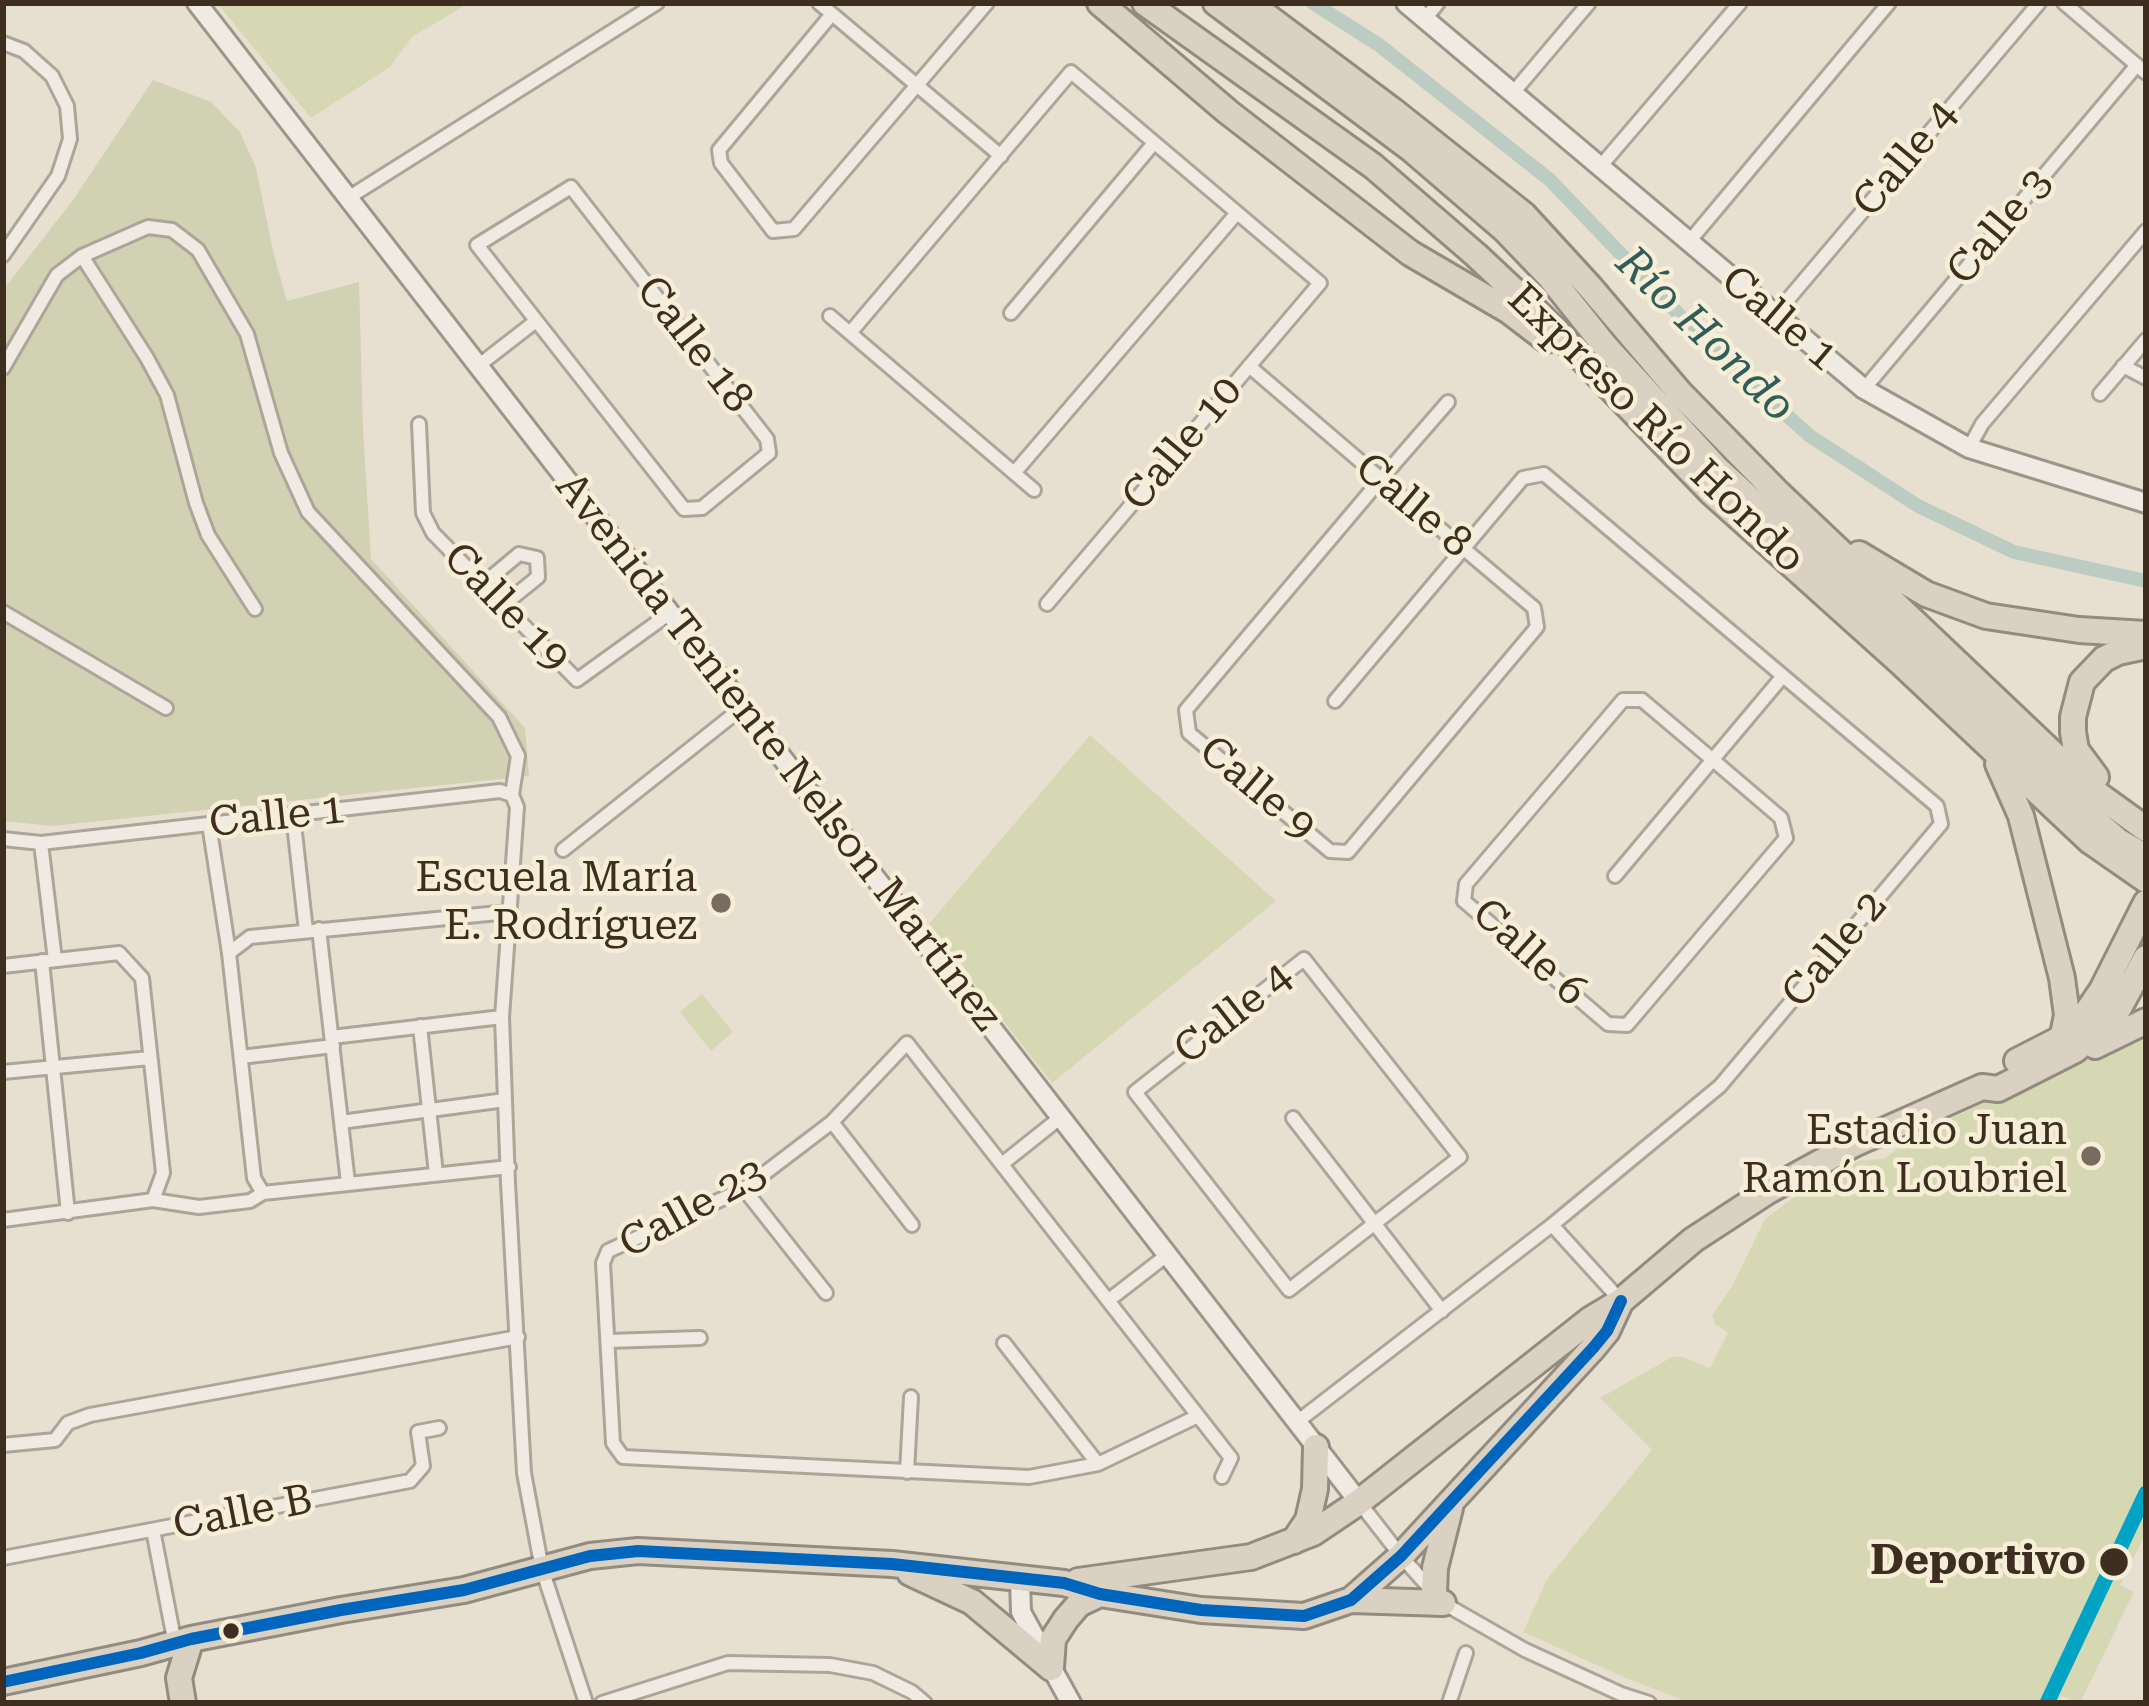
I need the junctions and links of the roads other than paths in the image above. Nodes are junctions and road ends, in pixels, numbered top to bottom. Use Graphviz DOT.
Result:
graph roads {
  1 [pos="196,3"];
  2 [pos="657,3"];
  3 [pos="819,3"];
  4 [pos="986,3"];
  5 [pos="1100,3"];
  6 [pos="1145,3"];
  7 [pos="1161,3"];
  8 [pos="1216,3"];
  9 [pos="1249,3"];
  10 [pos="1406,3"];
  11 [pos="1438,3"];
  12 [pos="1589,3"];
  13 [pos="1740,3"];
  14 [pos="1889,3"];
  15 [pos="2039,3"];
  16 [pos="2064,3"];
  17 [pos="832,14"];
  18 [pos="1425,19"];
  19 [pos="3,43"];
  20 [pos="2141,69"];
  21 [pos="916,86"];
  22 [pos="1512,94"];
  23 [pos="1304,116"];
  24 [pos="1154,143"];
  25 [pos="1001,156"];
  26 [pos="1599,168"];
  27 [pos="349,199"];
  28 [pos="1237,213"];
  29 [pos="2146,231"];
  30 [pos="1688,243"];
  31 [pos="3,255"];
  32 [pos="82,256"];
  33 [pos="1010,313"];
  34 [pos="830,316"];
  35 [pos="1774,316"];
  36 [pos="536,321"];
  37 [pos="850,333"];
  38 [pos="2146,340"];
  39 [pos="478,366"];
  40 [pos="1249,366"];
  41 [pos="2123,366"];
  42 [pos="3,368"];
  43 [pos="2146,378"];
  44 [pos="1864,389"];
  45 [pos="2100,394"];
  46 [pos="1448,402"];
  47 [pos="419,424"];
  48 [pos="1649,430"];
  49 [pos="1969,448"];
  50 [pos="1015,472"];
  51 [pos="1381,479"];
  52 [pos="1034,490"];
  53 [pos="1778,493"];
  54 [pos="2146,503"];
  55 [pos="1463,549"];
  56 [pos="482,585"];
  57 [pos="1047,604"];
  58 [pos="502,606"];
  59 [pos="255,609"];
  60 [pos="3,612"];
  61 [pos="670,613"];
  62 [pos="2146,631"];
  63 [pos="2146,646"];
  64 [pos="1513,656"];
  65 [pos="1784,676"];
  66 [pos="1335,701"];
  67 [pos="166,707"];
  68 [pos="743,707"];
  69 [pos="1988,746"];
  70 [pos="1713,760"];
  71 [pos="512,795"];
  72 [pos="293,815"];
  73 [pos="209,824"];
  74 [pos="3,838"];
  75 [pos="2128,838"];
  76 [pos="41,842"];
  77 [pos="563,850"];
  78 [pos="2146,856"];
  79 [pos="1615,876"];
  80 [pos="2146,880"];
  81 [pos="2146,903"];
  82 [pos="509,912"];
  83 [pos="312,930"];
  84 [pos="229,953"];
  85 [pos="2146,958"];
  86 [pos="48,961"];
  87 [pos="3,966"];
  88 [pos="2062,978"];
  89 [pos="2113,996"];
  90 [pos="502,1017"];
  91 [pos="2146,1018"];
  92 [pos="420,1026"];
  93 [pos="333,1042"];
  94 [pos="2069,1043"];
  95 [pos="241,1057"];
  96 [pos="150,1058"];
  97 [pos="53,1068"];
  98 [pos="3,1072"];
  99 [pos="506,1100"];
  100 [pos="429,1109"];
  101 [pos="1061,1117"];
  102 [pos="1293,1118"];
  103 [pos="341,1122"];
  104 [pos="832,1122"];
  105 [pos="1002,1163"];
  106 [pos="508,1167"];
  107 [pos="436,1174"];
  108 [pos="348,1183"];
  109 [pos="744,1189"];
  110 [pos="263,1192"];
  111 [pos="153,1200"];
  112 [pos="68,1214"];
  113 [pos="3,1220"];
  114 [pos="1374,1224"];
  115 [pos="912,1225"];
  116 [pos="1552,1225"];
  117 [pos="1167,1255"];
  118 [pos="826,1293"];
  119 [pos="1109,1300"];
  120 [pos="1621,1301"];
  121 [pos="1442,1311"];
  122 [pos="518,1337"];
  123 [pos="700,1338"];
  124 [pos="608,1341"];
  125 [pos="1004,1343"];
  126 [pos="911,1397"];
  127 [pos="1198,1416"];
  128 [pos="1297,1422"];
  129 [pos="440,1428"];
  130 [pos="3,1445"];
  131 [pos="1316,1447"];
  132 [pos="1098,1464"];
  133 [pos="907,1472"];
  134 [pos="1222,1477"];
  135 [pos="1451,1501"];
  136 [pos="1359,1502"];
  137 [pos="153,1530"];
  138 [pos="1294,1540"];
  139 [pos="1401,1556"];
  140 [pos="3,1558"];
  141 [pos="892,1564"];
  142 [pos="1203,1564"];
  143 [pos="542,1569"];
  144 [pos="1020,1579"];
  145 [pos="1064,1583"];
  146 [pos="1100,1594"];
  147 [pos="1438,1598"];
  148 [pos="1351,1600"];
  149 [pos="1155,1603"];
  150 [pos="183,1642"];
  151 [pos="141,1653"];
  152 [pos="1466,1653"];
  153 [pos="1051,1668"];
  154 [pos="3,1682"];
  155 [pos="181,1690"];
  156 [pos="586,1703"];
  157 [pos="602,1703"];
  158 [pos="925,1703"];
  159 [pos="1072,1703"];
  160 [pos="1449,1703"];
  161 [pos="1648,1703"];
  1 -- 27 [label="street, Avenida Teniente Nelson Martínez"];
  2 -- 27 [label="street"];
  3 -- 17 [label="street"];
  4 -- 21 [label="street"];
  5 -- 48 [label="highway"];
  6 -- 23 [label="highway, Expreso Río Hondo"];
  7 -- 23 [label="highway"];
  8 -- 75 [label="highway"];
  9 -- 53 [label="highway, Expreso Río Hondo"];
  10 -- 18 [label="street, Calle 1"];
  11 -- 18 [label="street"];
  12 -- 22 [label="street"];
  13 -- 26 [label="street"];
  14 -- 30 [label="street"];
  15 -- 35 [label="street, Calle 4"];
  16 -- 20 [label="street"];
  17 -- 21 [label="street"];
  17 -- 21 [label="street"];
  18 -- 22 [label="street, Calle 1"];
  19 -- 31 [label="street"];
  20 -- 44 [label="street, Calle 3"];
  21 -- 25 [label="street"];
  22 -- 26 [label="street, Calle 1"];
  23 -- 48 [label="highway, Expreso Río Hondo"];
  24 -- 25 [label="street"];
  24 -- 28 [label="street"];
  24 -- 33 [label="street"];
  25 -- 37 [label="street"];
  26 -- 30 [label="street, Calle 1"];
  27 -- 39 [label="street, Avenida Teniente Nelson Martínez"];
  28 -- 40 [label="street, Calle 10"];
  28 -- 50 [label="street"];
  29 -- 49 [label="street"];
  30 -- 35 [label="street, Calle 1"];
  32 -- 42 [label="street"];
  32 -- 59 [label="street"];
  32 -- 71 [label="street"];
  34 -- 37 [label="street"];
  35 -- 44 [label="street, Calle 1"];
  36 -- 36 [label="street, Calle 18"];
  36 -- 39 [label="street"];
  37 -- 50 [label="street"];
  38 -- 41 [label="street"];
  39 -- 61 [label="street, Avenida Teniente Nelson Martínez"];
  40 -- 51 [label="street, Calle 8"];
  40 -- 57 [label="street, Calle 10"];
  41 -- 43 [label="street"];
  41 -- 45 [label="street"];
  44 -- 49 [label="street, Calle 1"];
  46 -- 51 [label="street, Calle 9"];
  47 -- 56 [label="street, Calle 19"];
  48 -- 69 [label="highway, Expreso Río Hondo"];
  49 -- 54 [label="street, Calle 1"];
  50 -- 52 [label="street"];
  51 -- 55 [label="street, Calle 8"];
  51 -- 64 [label="street, Calle 9"];
  53 -- 62 [label="highway"];
  53 -- 75 [label="highway, Expreso Río Hondo"];
  55 -- 64 [label="street, Calle 8"];
  55 -- 65 [label="street, Calle 2"];
  55 -- 66 [label="street"];
  56 -- 58 [label="street, Calle 19"];
  56 -- 58 [label="street"];
  58 -- 61 [label="street, Calle 19"];
  60 -- 67 [label="street"];
  61 -- 68 [label="street, Avenida Teniente Nelson Martínez"];
  63 -- 75 [label="highway"];
  65 -- 70 [label="street"];
  65 -- 116 [label="street, Calle 2"];
  68 -- 77 [label="street"];
  68 -- 101 [label="street, Avenida Teniente Nelson Martínez"];
  69 -- 75 [label="highway, Expreso Río Hondo"];
  69 -- 88 [label="highway"];
  70 -- 70 [label="street, Calle 6"];
  70 -- 79 [label="street"];
  71 -- 72 [label="street, Calle 1"];
  71 -- 82 [label="street"];
  72 -- 73 [label="street, Calle 1"];
  72 -- 83 [label="street"];
  73 -- 76 [label="street, Calle 1"];
  73 -- 84 [label="street"];
  74 -- 76 [label="street, Calle 1"];
  75 -- 78 [label="highway"];
  75 -- 80 [label="highway, Expreso Río Hondo"];
  76 -- 86 [label="street"];
  81 -- 89 [label="highway"];
  82 -- 83 [label="street"];
  82 -- 90 [label="street"];
  83 -- 84 [label="street"];
  83 -- 93 [label="street"];
  84 -- 95 [label="street"];
  85 -- 89 [label="highway"];
  86 -- 87 [label="street"];
  86 -- 96 [label="street"];
  86 -- 97 [label="street"];
  88 -- 89 [label="highway"];
  88 -- 94 [label="highway"];
  89 -- 91 [label="highway"];
  89 -- 94 [label="highway"];
  90 -- 92 [label="street"];
  90 -- 99 [label="street"];
  91 -- 94 [label="highway"];
  92 -- 93 [label="street"];
  92 -- 100 [label="street"];
  93 -- 95 [label="street"];
  93 -- 103 [label="street"];
  94 -- 120 [label="highway"];
  95 -- 110 [label="street"];
  96 -- 97 [label="street"];
  96 -- 111 [label="street"];
  97 -- 98 [label="street"];
  97 -- 112 [label="street"];
  99 -- 100 [label="street"];
  99 -- 106 [label="street"];
  100 -- 103 [label="street"];
  100 -- 107 [label="street"];
  101 -- 105 [label="street"];
  101 -- 117 [label="street, Avenida Teniente Nelson Martínez"];
  102 -- 114 [label="street"];
  103 -- 108 [label="street"];
  104 -- 105 [label="street, Calle 23"];
  104 -- 109 [label="street, Calle 23"];
  104 -- 115 [label="street"];
  105 -- 119 [label="street, Calle 23"];
  106 -- 107 [label="street"];
  106 -- 122 [label="street"];
  107 -- 108 [label="street"];
  108 -- 110 [label="street"];
  109 -- 118 [label="street"];
  109 -- 124 [label="street, Calle 23"];
  110 -- 111 [label="street"];
  111 -- 112 [label="street"];
  112 -- 113 [label="street"];
  114 -- 114 [label="street, Calle 4"];
  114 -- 121 [label="street"];
  116 -- 120 [label="street"];
  116 -- 121 [label="street, Calle 2"];
  117 -- 119 [label="street"];
  117 -- 128 [label="street, Avenida Teniente Nelson Martínez"];
  119 -- 127 [label="street, Calle 23"];
  120 -- 135 [label="highway"];
  120 -- 136 [label="highway"];
  121 -- 128 [label="street, Calle 2"];
  122 -- 130 [label="street"];
  122 -- 143 [label="street"];
  123 -- 124 [label="street"];
  124 -- 133 [label="street, Calle 23"];
  125 -- 132 [label="street"];
  126 -- 133 [label="street"];
  127 -- 132 [label="street, Calle 23"];
  127 -- 134 [label="street, Calle 23"];
  128 -- 131 [label="street, Avenida Teniente Nelson Martínez"];
  129 -- 137 [label="street, Calle B"];
  131 -- 136 [label="street, Avenida Teniente Nelson Martínez"];
  131 -- 138 [label="highway"];
  132 -- 133 [label="street, Calle 23"];
  135 -- 139 [label="highway"];
  135 -- 147 [label="highway"];
  136 -- 138 [label="highway"];
  136 -- 139 [label="street"];
  137 -- 140 [label="street, Calle B"];
  137 -- 150 [label="street"];
  138 -- 142 [label="highway"];
  139 -- 147 [label="street"];
  139 -- 148 [label="highway"];
  141 -- 143 [label="highway"];
  141 -- 144 [label="highway"];
  141 -- 153 [label="highway"];
  142 -- 145 [label="highway"];
  142 -- 149 [label="highway"];
  143 -- 150 [label="highway"];
  143 -- 156 [label="street"];
  144 -- 145 [label="highway"];
  144 -- 153 [label="street"];
  145 -- 146 [label="highway"];
  146 -- 149 [label="highway"];
  146 -- 153 [label="highway"];
  147 -- 148 [label="highway"];
  147 -- 161 [label="street"];
  148 -- 149 [label="highway"];
  150 -- 151 [label="highway"];
  150 -- 155 [label="highway"];
  151 -- 154 [label="highway"];
  151 -- 155 [label="highway"];
  152 -- 160 [label="street"];
  153 -- 159 [label="street"];
  157 -- 158 [label="street"];
}
